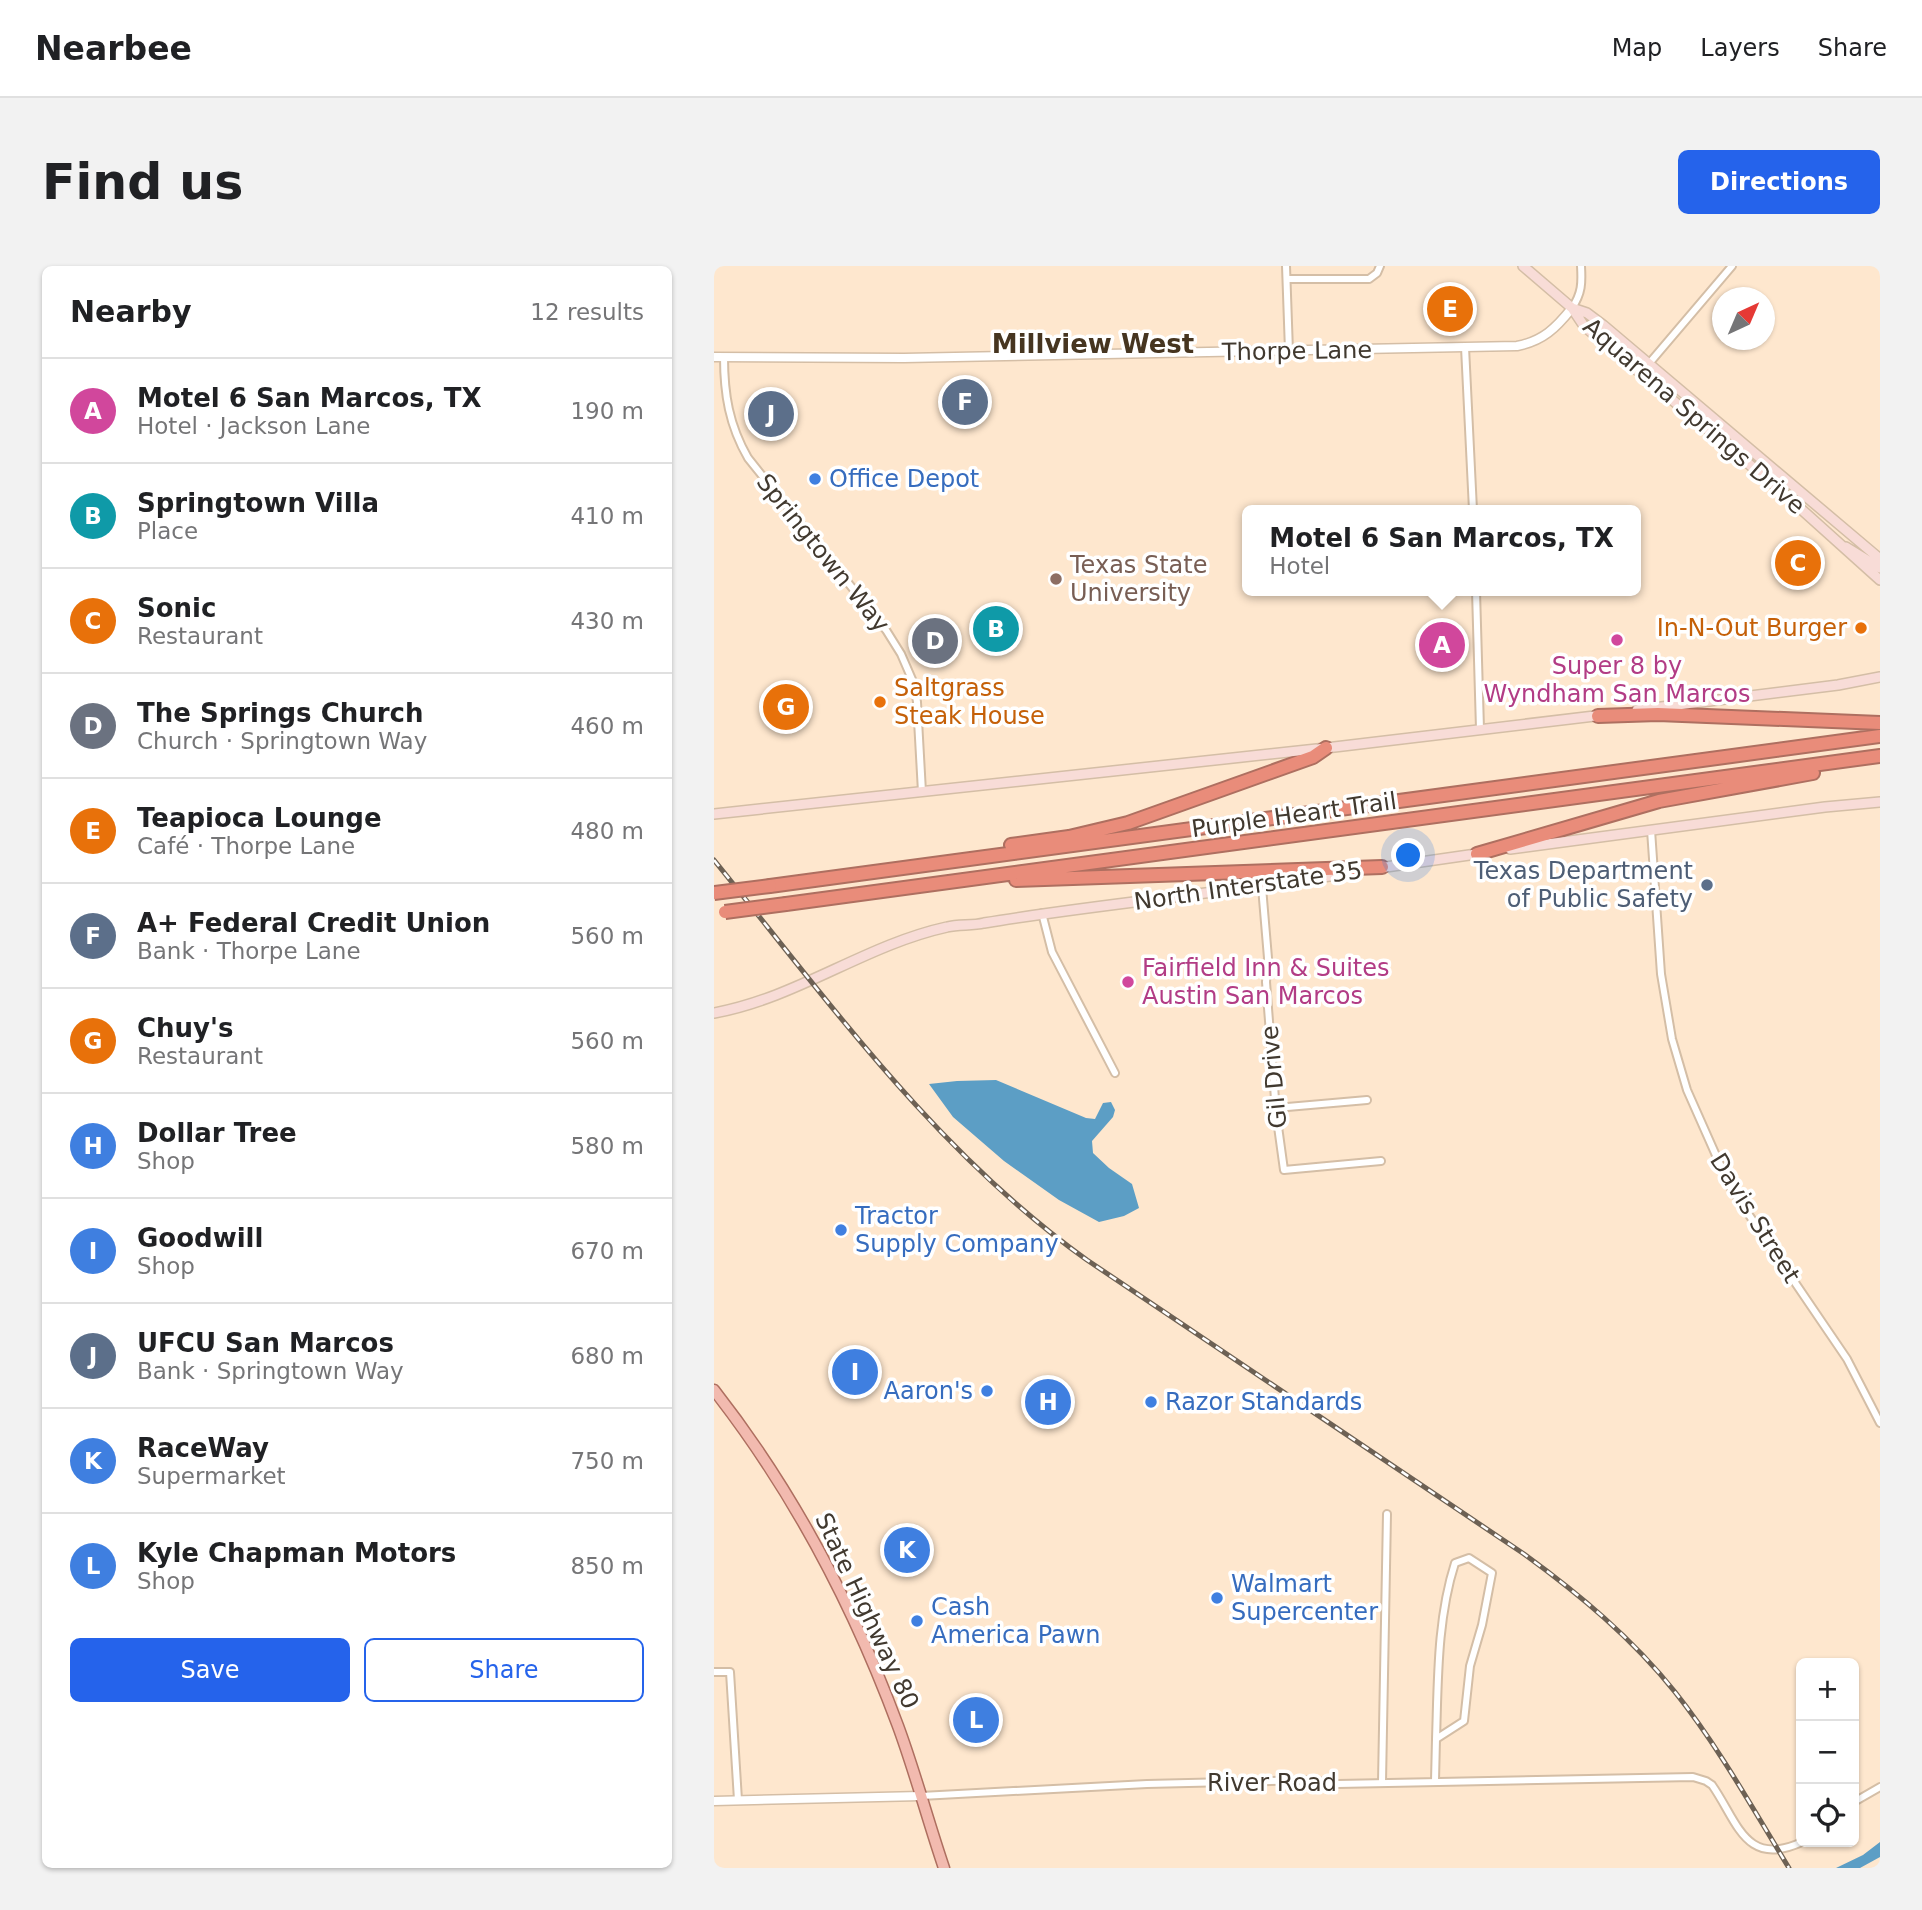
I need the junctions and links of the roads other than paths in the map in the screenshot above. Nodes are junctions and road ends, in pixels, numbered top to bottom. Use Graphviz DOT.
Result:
graph roads {
  1 [pos="1286,266"];
  2 [pos="1380,266"];
  3 [pos="1523,266"];
  4 [pos="1581,266"];
  5 [pos="1732,266"];
  6 [pos="1287,278"];
  7 [pos="1572,308"];
  8 [pos="1465,347"];
  9 [pos="1289,351"];
  10 [pos="714,357"];
  11 [pos="724,357"];
  12 [pos="1649,364"];
  13 [pos="1642,373"];
  14 [pos="1663,392"];
  15 [pos="1717,421"];
  16 [pos="1473,505"];
  17 [pos="1845,546"];
  18 [pos="1877,556"];
  19 [pos="1880,568"];
  20 [pos="1880,580"];
  21 [pos="1476,596"];
  22 [pos="1880,677"];
  23 [pos="1598,716"];
  24 [pos="1880,723"];
  25 [pos="1480,729"];
  26 [pos="1880,736"];
  27 [pos="1326,748"];
  28 [pos="1880,759"];
  29 [pos="922,792"];
  30 [pos="1880,802"];
  31 [pos="714,814"];
  32 [pos="1651,830"];
  33 [pos="1477,854"];
  34 [pos="912,867"];
  35 [pos="1382,867"];
  36 [pos="970,880"];
  37 [pos="1262,887"];
  38 [pos="714,893"];
  39 [pos="720,913"];
  40 [pos="1042,913"];
  41 [pos="714,1013"];
  42 [pos="1115,1073"];
  43 [pos="1367,1100"];
  44 [pos="1276,1108"];
  45 [pos="1381,1161"];
  46 [pos="714,1390"];
  47 [pos="1880,1423"];
  48 [pos="1387,1514"];
  49 [pos="714,1672"];
  50 [pos="1436,1739"];
  51 [pos="1435,1781"];
  52 [pos="1382,1782"];
  53 [pos="1880,1787"];
  54 [pos="921,1796"];
  55 [pos="1859,1799"];
  56 [pos="738,1800"];
  57 [pos="714,1801"];
  58 [pos="1796,1846"];
  59 [pos="1753,1854"];
  60 [pos="1783,1856"];
  61 [pos="944,1868"];
  1 -- 6 [label="street"];
  2 -- 6 [label="street"];
  3 -- 7 [label="main road, Aquarena Springs Drive"];
  4 -- 7 [label="street"];
  5 -- 12 [label="street"];
  6 -- 9 [label="street"];
  7 -- 8 [label="street, Thorpe Lane"];
  7 -- 12 [label="main road, Aquarena Springs Drive"];
  7 -- 13 [label="main road, Aquarena Springs Drive"];
  8 -- 9 [label="street, Thorpe Lane"];
  8 -- 16 [label="street"];
  9 -- 11 [label="street, Thorpe Lane"];
  10 -- 11 [label="street, Thorpe Lane"];
  11 -- 29 [label="street, Springtown Way"];
  12 -- 13 [label="street"];
  12 -- 15 [label="main road, Aquarena Springs Drive"];
  13 -- 14 [label="main road, Aquarena Springs Drive"];
  14 -- 15 [label="main road"];
  14 -- 17 [label="main road, Aquarena Springs Drive"];
  15 -- 18 [label="main road, Aquarena Springs Drive"];
  17 -- 19 [label="main road"];
  17 -- 20 [label="main road, Aquarena Springs Drive"];
  21 -- 25 [label="street"];
  22 -- 23 [label="main road"];
  23 -- 24 [label="highway"];
  23 -- 25 [label="main road"];
  25 -- 27 [label="main road"];
  26 -- 34 [label="highway, Purple Heart Trail"];
  27 -- 29 [label="main road"];
  27 -- 34 [label="highway"];
  28 -- 33 [label="highway"];
  28 -- 36 [label="highway, Purple Heart Trail"];
  29 -- 31 [label="main road"];
  30 -- 32 [label="main road, North Interstate 35"];
  32 -- 33 [label="main road, North Interstate 35"];
  32 -- 47 [label="street, Davis Street"];
  33 -- 35 [label="main road, North Interstate 35"];
  34 -- 38 [label="highway, Purple Heart Trail, bridge"];
  35 -- 36 [label="highway"];
  35 -- 37 [label="main road, North Interstate 35"];
  36 -- 39 [label="highway, Purple Heart Trail, bridge"];
  37 -- 40 [label="main road, North Interstate 35"];
  37 -- 44 [label="street, Gil Drive"];
  40 -- 41 [label="main road, North Interstate 35"];
  40 -- 42 [label="street"];
  43 -- 44 [label="street"];
  44 -- 45 [label="street, Gil Drive"];
  46 -- 54 [label="main road, State Highway 80"];
  48 -- 52 [label="street"];
  49 -- 56 [label="street"];
  50 -- 50 [label="street"];
  50 -- 51 [label="street"];
  51 -- 52 [label="street, River Road"];
  51 -- 59 [label="street, River Road"];
  52 -- 54 [label="street, River Road"];
  53 -- 55 [label="street"];
  54 -- 56 [label="street, River Road"];
  54 -- 61 [label="main road, State Highway 80"];
  56 -- 57 [label="street, River Road"];
  58 -- 60 [label="street"];
}
